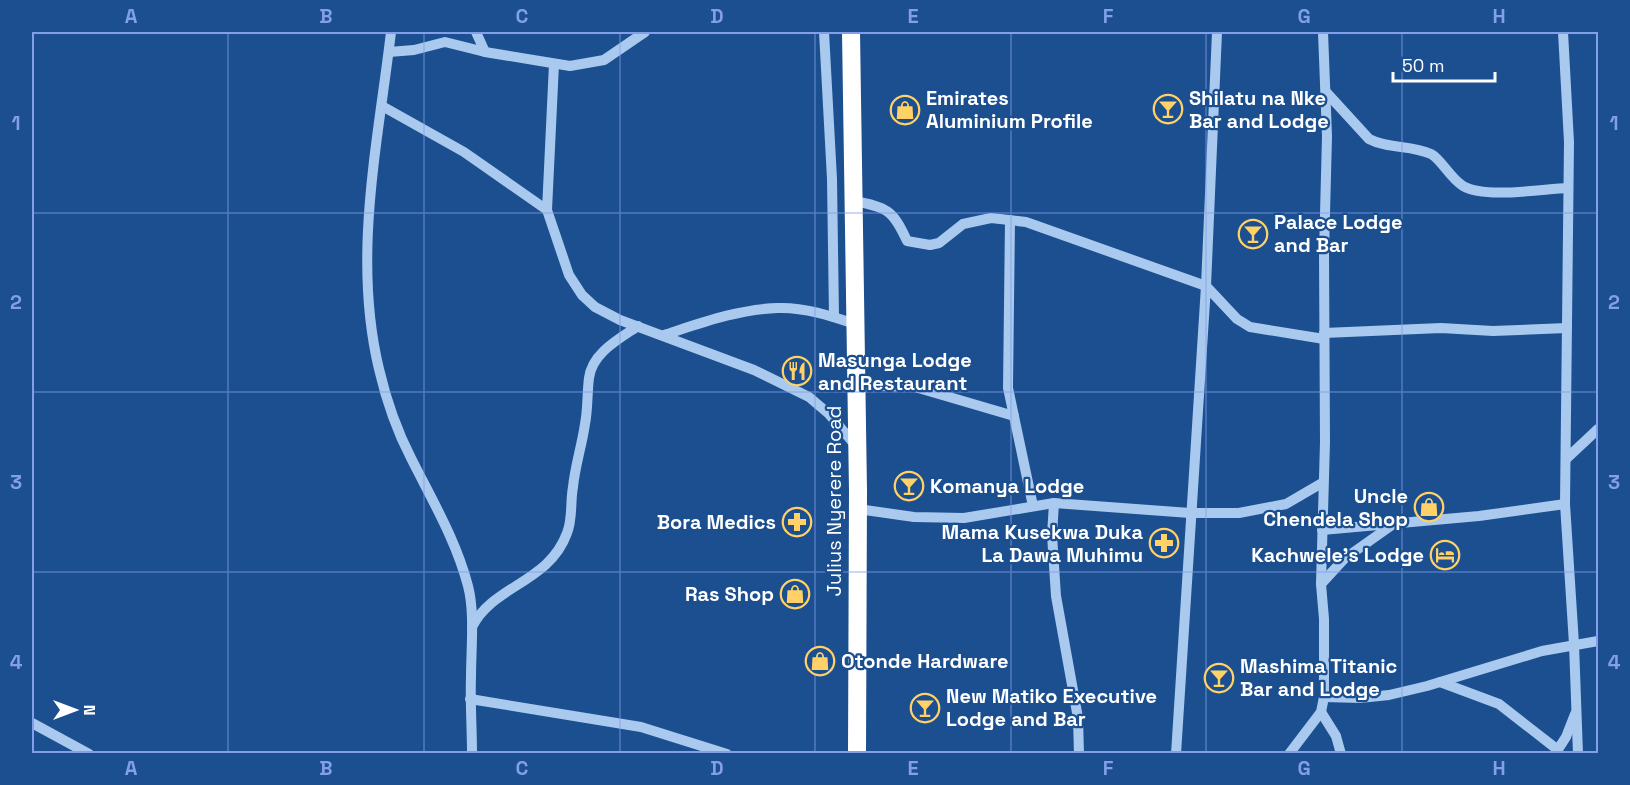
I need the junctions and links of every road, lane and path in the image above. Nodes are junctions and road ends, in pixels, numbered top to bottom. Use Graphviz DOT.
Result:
graph roads {
  1 [pos="392,32"];
  2 [pos="452,32"];
  3 [pos="476,32"];
  4 [pos="645,32"];
  5 [pos="824,32"];
  6 [pos="851,32"];
  7 [pos="1217,32"];
  8 [pos="1323,32"];
  9 [pos="1563,32"];
  10 [pos="445,42"];
  11 [pos="389,52"];
  12 [pos="485,52"];
  13 [pos="554,64"];
  14 [pos="1326,92"];
  15 [pos="382,106"];
  16 [pos="1568,188"];
  17 [pos="854,201"];
  18 [pos="547,210"];
  19 [pos="1010,220"];
  20 [pos="1206,286"];
  21 [pos="834,317"];
  22 [pos="855,324"];
  23 [pos="638,326"];
  24 [pos="1567,328"];
  25 [pos="664,335"];
  26 [pos="1324,336"];
  27 [pos="856,386"];
  28 [pos="1014,416"];
  29 [pos="1599,429"];
  30 [pos="858,448"];
  31 [pos="1566,459"];
  32 [pos="1322,483"];
  33 [pos="1054,503"];
  34 [pos="1565,504"];
  35 [pos="1033,506"];
  36 [pos="858,509"];
  37 [pos="1190,513"];
  38 [pos="1392,525"];
  39 [pos="1323,530"];
  40 [pos="1321,584"];
  41 [pos="471,629"];
  42 [pos="1599,641"];
  43 [pos="1575,644"];
  44 [pos="1440,682"];
  45 [pos="1324,697"];
  46 [pos="470,699"];
  47 [pos="1577,709"];
  48 [pos="1321,712"];
  49 [pos="32,723"];
  50 [pos="689,748"];
  51 [pos="1556,752"];
  52 [pos="88,753"];
  53 [pos="472,753"];
  54 [pos="727,753"];
  55 [pos="857,753"];
  56 [pos="1079,753"];
  57 [pos="1176,753"];
  58 [pos="1289,753"];
  59 [pos="1341,753"];
  60 [pos="1578,753"];
  1 -- 11 [label="street"];
  2 -- 10 [label="street"];
  3 -- 12 [label="street"];
  4 -- 13 [label="street"];
  5 -- 21 [label="street"];
  6 -- 17 [label="highway, Julius Nyerere Road"];
  7 -- 20 [label="street"];
  8 -- 14 [label="street"];
  9 -- 16 [label="street"];
  10 -- 11 [label="street"];
  10 -- 12 [label="street"];
  11 -- 15 [label="street"];
  12 -- 13 [label="street"];
  13 -- 18 [label="street"];
  14 -- 16 [label="street"];
  14 -- 26 [label="street"];
  15 -- 18 [label="street"];
  15 -- 41 [label="street"];
  16 -- 24 [label="street"];
  17 -- 19 [label="street"];
  17 -- 22 [label="highway, Julius Nyerere Road"];
  18 -- 23 [label="street"];
  19 -- 20 [label="street"];
  19 -- 28 [label="street"];
  20 -- 26 [label="street"];
  20 -- 37 [label="street"];
  21 -- 22 [label="street"];
  21 -- 25 [label="street"];
  22 -- 27 [label="highway, Julius Nyerere Road"];
  23 -- 25 [label="street"];
  23 -- 41 [label="street"];
  24 -- 26 [label="street"];
  24 -- 31 [label="street"];
  25 -- 30 [label="street"];
  26 -- 32 [label="street"];
  27 -- 28 [label="street"];
  27 -- 30 [label="highway, Julius Nyerere Road"];
  28 -- 35 [label="street"];
  29 -- 31 [label="street"];
  30 -- 36 [label="highway, Julius Nyerere Road"];
  31 -- 34 [label="street"];
  32 -- 37 [label="street"];
  32 -- 39 [label="street"];
  33 -- 35 [label="street"];
  33 -- 37 [label="street"];
  33 -- 56 [label="street"];
  34 -- 38 [label="street"];
  34 -- 43 [label="street"];
  35 -- 36 [label="street"];
  36 -- 55 [label="highway, Julius Nyerere Road"];
  37 -- 57 [label="street"];
  38 -- 39 [label="street"];
  38 -- 40 [label="street"];
  39 -- 40 [label="street"];
  40 -- 45 [label="street"];
  41 -- 46 [label="street"];
  42 -- 43 [label="street"];
  43 -- 44 [label="street"];
  43 -- 47 [label="street"];
  44 -- 45 [label="street"];
  44 -- 51 [label="street"];
  45 -- 48 [label="street"];
  46 -- 50 [label="street"];
  46 -- 53 [label="street"];
  47 -- 51 [label="street"];
  47 -- 60 [label="street"];
  48 -- 58 [label="street"];
  48 -- 59 [label="street"];
  49 -- 52 [label="street"];
  50 -- 54 [label="street"];
}
